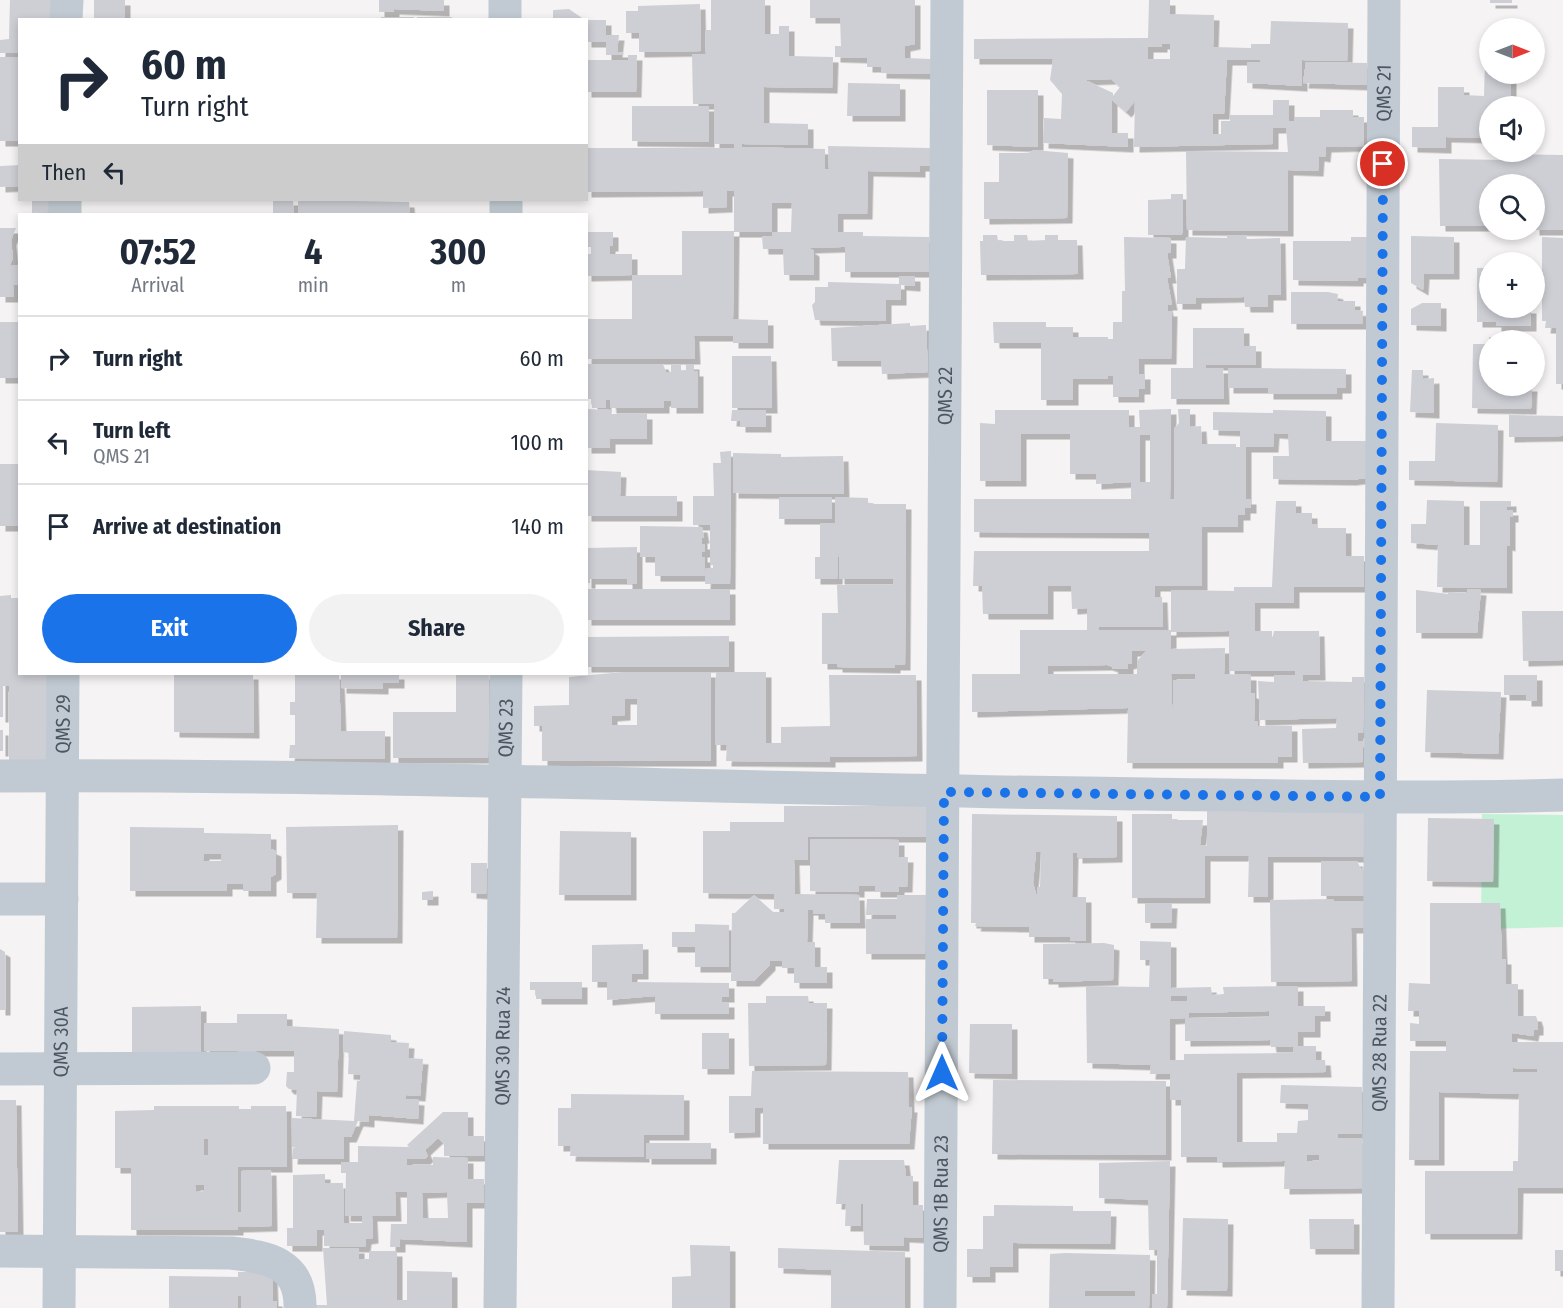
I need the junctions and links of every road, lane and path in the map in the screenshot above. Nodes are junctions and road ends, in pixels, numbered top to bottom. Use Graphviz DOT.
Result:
graph roads {
  1 [pos="67,0"];
  2 [pos="506,0"];
  3 [pos="947,0"];
  4 [pos="1384,0"];
  5 [pos="66,18"];
  6 [pos="506,18"];
  7 [pos="63,675"];
  8 [pos="506,675"];
  9 [pos="0,776"];
  10 [pos="62,776"];
  11 [pos="506,782"];
  12 [pos="944,792"];
  13 [pos="1563,795"];
  14 [pos="1380,797"];
  15 [pos="0,899"];
  16 [pos="62,899"];
  17 [pos="254,1068"];
  18 [pos="0,1069"];
  19 [pos="60,1070"];
  20 [pos="0,1251"];
  21 [pos="59,1252"];
  22 [pos="59,1308"];
  23 [pos="300,1308"];
  24 [pos="500,1308"];
  25 [pos="940,1308"];
  26 [pos="1378,1308"];
  1 -- 5 [label="street"];
  2 -- 6 [label="street"];
  3 -- 12 [label="street, QMS 22"];
  4 -- 14 [label="street, QMS 21"];
  7 -- 10 [label="street, QMS 29"];
  8 -- 11 [label="street, QMS 23"];
  9 -- 10 [label="street"];
  10 -- 11 [label="street"];
  10 -- 16 [label="street, QMS 30A"];
  11 -- 12 [label="street"];
  11 -- 24 [label="street, QMS 30 Rua 24"];
  12 -- 14 [label="street"];
  12 -- 25 [label="street, QMS 1B Rua 23"];
  13 -- 14 [label="street"];
  14 -- 26 [label="street, QMS 28 Rua 22"];
  15 -- 16 [label="street"];
  16 -- 19 [label="street, QMS 30A"];
  17 -- 19 [label="street"];
  18 -- 19 [label="street"];
  19 -- 21 [label="street, QMS 30A"];
  20 -- 21 [label="street"];
  21 -- 22 [label="street, QMS 30A"];
  21 -- 23 [label="street"];
}
